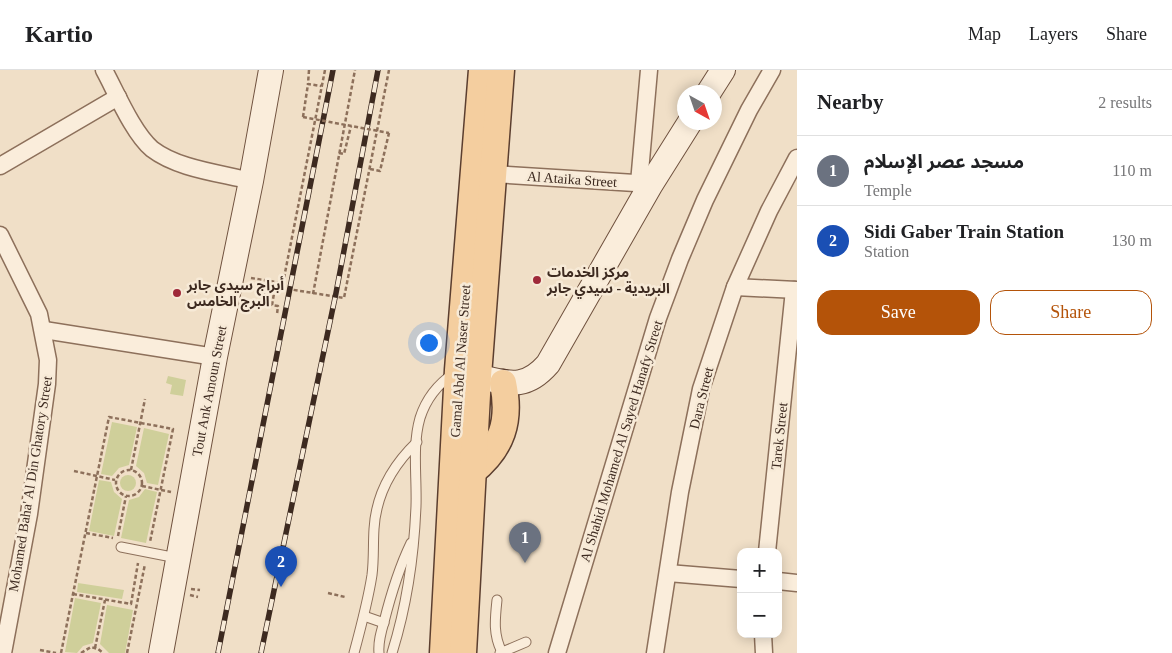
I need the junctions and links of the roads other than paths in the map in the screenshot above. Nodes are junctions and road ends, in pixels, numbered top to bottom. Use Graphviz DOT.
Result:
graph roads {
  1 [pos="104,70"];
  2 [pos="271,70"];
  3 [pos="482,70"];
  4 [pos="501,70"];
  5 [pos="648,70"];
  6 [pos="723,70"];
  7 [pos="772,70"];
  8 [pos="713,85"];
  9 [pos="118,97"];
  10 [pos="684,130"];
  11 [pos="797,158"];
  12 [pos="0,166"];
  13 [pos="493,174"];
  14 [pos="251,181"];
  15 [pos="645,184"];
  16 [pos="0,235"];
  17 [pos="734,287"];
  18 [pos="795,290"];
  19 [pos="44,330"];
  20 [pos="215,356"];
  21 [pos="468,373"];
  22 [pos="503,383"];
  23 [pos="417,442"];
  24 [pos="472,472"];
  25 [pos="414,536"];
  26 [pos="119,543"];
  27 [pos="768,548"];
  28 [pos="178,558"];
  29 [pos="668,573"];
  30 [pos="737,579"];
  31 [pos="782,582"];
  32 [pos="797,583"];
  33 [pos="496,600"];
  34 [pos="364,616"];
  35 [pos="384,622"];
  36 [pos="763,638"];
  37 [pos="526,642"];
  38 [pos="3,653"];
  39 [pos="161,653"];
  40 [pos="354,653"];
  41 [pos="379,653"];
  42 [pos="392,653"];
  43 [pos="443,653"];
  44 [pos="463,653"];
  45 [pos="501,653"];
  46 [pos="557,653"];
  47 [pos="655,653"];
  48 [pos="764,653"];
  1 -- 9 [label="street"];
  2 -- 14 [label="main road, Tout Ank Amoun Street"];
  3 -- 21 [label="main road, Gamal Abd Al Naser Street"];
  4 -- 13 [label="main road, Gamal Abd Al Naser Street"];
  5 -- 15 [label="street"];
  6 -- 8 [label="main road"];
  7 -- 46 [label="street, Al Shahid Mohamed Al Sayed Hanafy Street"];
  9 -- 12 [label="street"];
  9 -- 14 [label="street"];
  10 -- 15 [label="main road"];
  11 -- 17 [label="street, Dara Street"];
  13 -- 15 [label="street, Al Ataika Street"];
  13 -- 21 [label="main road, Gamal Abd Al Naser Street"];
  14 -- 20 [label="main road, Tout Ank Amoun Street"];
  15 -- 22 [label="main road"];
  16 -- 19 [label="street, Mohamed Baha' Al Din Ghatory Street"];
  17 -- 18 [label="street"];
  17 -- 29 [label="street, Dara Street"];
  18 -- 27 [label="street, Tarek Street"];
  19 -- 20 [label="street"];
  19 -- 38 [label="street, Mohamed Baha' Al Din Ghatory Street"];
  20 -- 28 [label="main road, Tout Ank Amoun Street"];
  21 -- 22 [label="main road"];
  21 -- 23 [label="lane"];
  21 -- 24 [label="main road, Gamal Abd Al Naser Street"];
  21 -- 43 [label="main road, Gamal Abd Al Naser Street"];
  22 -- 24 [label="main road"];
  23 -- 25 [label="lane"];
  23 -- 34 [label="lane"];
  24 -- 44 [label="main road, Gamal Abd Al Naser Street"];
  25 -- 35 [label="lane"];
  25 -- 42 [label="lane"];
  26 -- 28 [label="lane"];
  28 -- 39 [label="main road, Tout Ank Amoun Street"];
  29 -- 30 [label="street"];
  29 -- 47 [label="street, Dara Street"];
  31 -- 32 [label="street"];
  33 -- 45 [label="lane"];
  34 -- 35 [label="lane"];
  34 -- 40 [label="lane"];
  35 -- 41 [label="lane"];
  36 -- 48 [label="street"];
  37 -- 45 [label="lane"];
}
